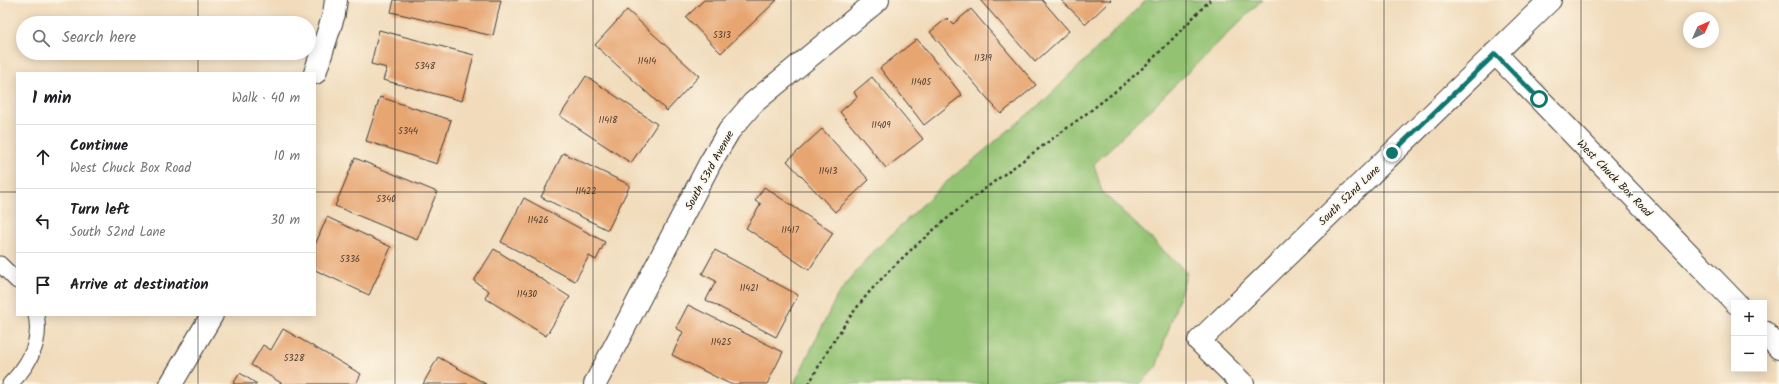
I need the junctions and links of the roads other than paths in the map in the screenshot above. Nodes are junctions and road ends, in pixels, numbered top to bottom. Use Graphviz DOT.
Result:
graph roads {
  1 [pos="336,0"];
  2 [pos="878,0"];
  3 [pos="1550,0"];
  4 [pos="1495,54"];
  5 [pos="314,72"];
  6 [pos="0,264"];
  7 [pos="16,280"];
  8 [pos="1733,300"];
  9 [pos="36,316"];
  10 [pos="211,316"];
  11 [pos="1767,335"];
  12 [pos="1779,348"];
  13 [pos="10,384"];
  14 [pos="171,384"];
  15 [pos="595,384"];
  16 [pos="1243,384"];
  1 -- 5 [label="street"];
  2 -- 15 [label="street, South 53rd Avenue"];
  3 -- 4 [label="street, South 52nd Lane"];
  4 -- 8 [label="street, West Chuck Box Road"];
  4 -- 16 [label="street, South 52nd Lane"];
  6 -- 7 [label="lane"];
  9 -- 13 [label="lane"];
  10 -- 14 [label="street"];
  11 -- 12 [label="street"];
}
